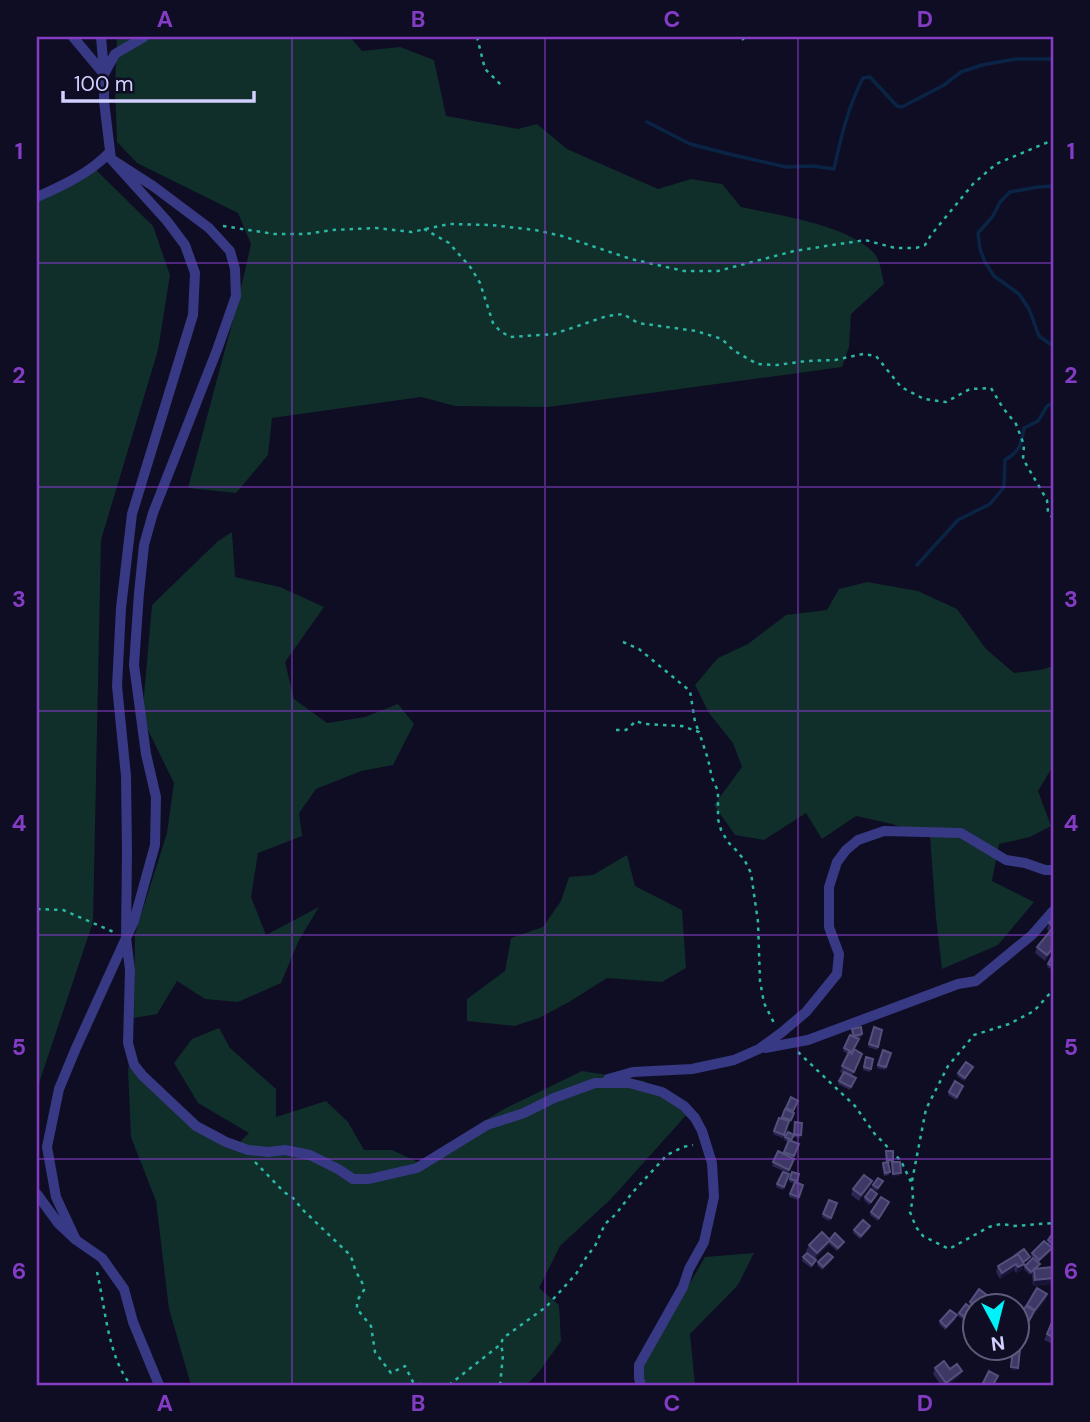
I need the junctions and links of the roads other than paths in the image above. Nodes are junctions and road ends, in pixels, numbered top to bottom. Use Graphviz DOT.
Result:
graph roads {
  1 [pos="73,37"];
  2 [pos="101,37"];
  3 [pos="144,37"];
  4 [pos="104,74"];
  5 [pos="111,155"];
  6 [pos="37,197"];
  7 [pos="1053,870"];
  8 [pos="1053,911"];
  9 [pos="126,937"];
  10 [pos="759,1049"];
  11 [pos="595,1083"];
  12 [pos="37,1195"];
  13 [pos="76,1240"];
  14 [pos="159,1385"];
  15 [pos="640,1385"];
  1 -- 4 [label="street"];
  2 -- 4 [label="street"];
  3 -- 4 [label="street"];
  4 -- 5 [label="street"];
  5 -- 6 [label="street"];
  5 -- 9 [label="street"];
  5 -- 9 [label="street"];
  7 -- 10 [label="street"];
  8 -- 10 [label="street"];
  9 -- 11 [label="street"];
  9 -- 13 [label="street"];
  10 -- 11 [label="street"];
  11 -- 15 [label="street"];
  12 -- 13 [label="street"];
  13 -- 14 [label="street"];
}
